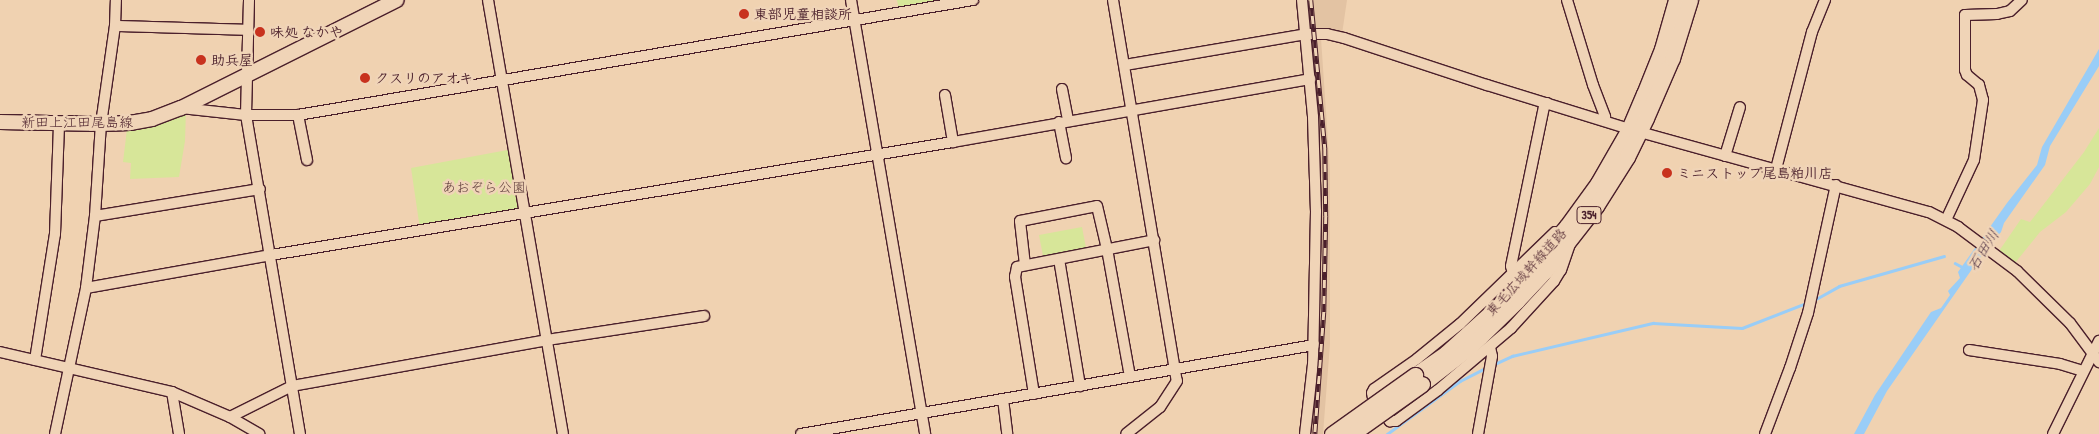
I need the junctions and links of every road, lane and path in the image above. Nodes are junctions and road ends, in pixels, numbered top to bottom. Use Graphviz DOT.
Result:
graph roads {
  1 [pos="116,0"];
  2 [pos="249,0"];
  3 [pos="397,0"];
  4 [pos="488,0"];
  5 [pos="851,0"];
  6 [pos="973,0"];
  7 [pos="1113,0"];
  8 [pos="1302,0"];
  9 [pos="1567,0"];
  10 [pos="1676,0"];
  11 [pos="1690,0"];
  12 [pos="1825,0"];
  13 [pos="2022,0"];
  14 [pos="854,20"];
  15 [pos="115,26"];
  16 [pos="248,30"];
  17 [pos="1307,34"];
  18 [pos="1125,65"];
  19 [pos="247,74"];
  20 [pos="1310,79"];
  21 [pos="502,82"];
  22 [pos="1062,89"];
  23 [pos="945,95"];
  24 [pos="1548,104"];
  25 [pos="1740,107"];
  26 [pos="181,108"];
  27 [pos="1132,110"];
  28 [pos="246,115"];
  29 [pos="298,115"];
  30 [pos="1063,121"];
  31 [pos="1605,121"];
  32 [pos="0,122"];
  33 [pos="59,123"];
  34 [pos="101,124"];
  35 [pos="1634,130"];
  36 [pos="953,142"];
  37 [pos="876,154"];
  38 [pos="1725,156"];
  39 [pos="1066,158"];
  40 [pos="307,160"];
  41 [pos="1776,169"];
  42 [pos="1836,185"];
  43 [pos="260,189"];
  44 [pos="524,212"];
  45 [pos="95,216"];
  46 [pos="1946,220"];
  47 [pos="1570,232"];
  48 [pos="1154,240"];
  49 [pos="1107,249"];
  50 [pos="271,255"];
  51 [pos="1059,259"];
  52 [pos="1025,265"];
  53 [pos="1513,273"];
  54 [pos="86,288"];
  55 [pos="704,316"];
  56 [pos="548,340"];
  57 [pos="2099,341"];
  58 [pos="1314,346"];
  59 [pos="1490,347"];
  60 [pos="1969,350"];
  61 [pos="0,352"];
  62 [pos="2091,354"];
  63 [pos="35,360"];
  64 [pos="2099,362"];
  65 [pos="68,367"];
  66 [pos="1176,369"];
  67 [pos="2083,371"];
  68 [pos="1130,377"];
  69 [pos="1419,380"];
  70 [pos="292,386"];
  71 [pos="1080,386"];
  72 [pos="172,392"];
  73 [pos="1034,394"];
  74 [pos="1003,399"];
  75 [pos="921,412"];
  76 [pos="230,417"];
  77 [pos="55,434"];
  78 [pos="179,434"];
  79 [pos="259,434"];
  80 [pos="300,434"];
  81 [pos="563,434"];
  82 [pos="801,434"];
  83 [pos="925,434"];
  84 [pos="1007,434"];
  85 [pos="1126,434"];
  86 [pos="1305,434"];
  87 [pos="1332,434"];
  88 [pos="1352,434"];
  89 [pos="1478,434"];
  90 [pos="1765,434"];
  91 [pos="2053,434"];
  1 -- 15 [label="street"];
  2 -- 16 [label="street"];
  3 -- 19 [label="main road, 新田上江田尾島線"];
  4 -- 21 [label="street"];
  5 -- 14 [label="street"];
  6 -- 14 [label="street"];
  7 -- 18 [label="street"];
  8 -- 17 [label="street"];
  9 -- 31 [label="street"];
  10 -- 35 [label="highway, 東毛広域幹線道路 / 354"];
  11 -- 35 [label="highway, 東毛広域幹線道路 / 354"];
  12 -- 41 [label="street"];
  13 -- 46 [label="street"];
  14 -- 21 [label="street"];
  14 -- 37 [label="street"];
  15 -- 16 [label="street"];
  15 -- 34 [label="street"];
  16 -- 19 [label="street"];
  17 -- 18 [label="street"];
  17 -- 20 [label="street"];
  17 -- 24 [label="street"];
  18 -- 27 [label="street"];
  19 -- 26 [label="main road, 新田上江田尾島線"];
  19 -- 28 [label="street"];
  20 -- 27 [label="street"];
  20 -- 58 [label="street"];
  21 -- 29 [label="street"];
  21 -- 44 [label="street"];
  22 -- 30 [label="street"];
  23 -- 36 [label="street"];
  24 -- 31 [label="street"];
  24 -- 53 [label="street"];
  25 -- 38 [label="street"];
  26 -- 28 [label="street"];
  26 -- 34 [label="main road, 新田上江田尾島線"];
  27 -- 30 [label="street"];
  27 -- 48 [label="street"];
  28 -- 29 [label="street"];
  28 -- 43 [label="street"];
  29 -- 40 [label="street"];
  30 -- 36 [label="street"];
  30 -- 39 [label="street"];
  31 -- 35 [label="street"];
  32 -- 33 [label="main road, 新田上江田尾島線"];
  33 -- 34 [label="main road, 新田上江田尾島線"];
  33 -- 63 [label="street"];
  34 -- 45 [label="street"];
  35 -- 38 [label="street"];
  35 -- 47 [label="highway, 東毛広域幹線道路 / 354"];
  36 -- 37 [label="street"];
  37 -- 44 [label="street"];
  37 -- 75 [label="street"];
  38 -- 41 [label="street"];
  41 -- 42 [label="street"];
  42 -- 46 [label="street"];
  42 -- 90 [label="street"];
  43 -- 45 [label="street"];
  43 -- 50 [label="street"];
  44 -- 50 [label="street"];
  44 -- 56 [label="street"];
  45 -- 54 [label="street"];
  46 -- 62 [label="street"];
  47 -- 53 [label="street"];
  47 -- 59 [label="street"];
  47 -- 69 [label="highway, 東毛広域幹線道路 / 354"];
  48 -- 49 [label="street"];
  48 -- 66 [label="street"];
  49 -- 51 [label="street"];
  49 -- 52 [label="street"];
  49 -- 68 [label="street"];
  50 -- 54 [label="street"];
  50 -- 70 [label="street"];
  51 -- 52 [label="street"];
  51 -- 71 [label="street"];
  52 -- 73 [label="street"];
  53 -- 59 [label="street"];
  54 -- 65 [label="street"];
  55 -- 56 [label="street"];
  56 -- 70 [label="street"];
  56 -- 81 [label="street"];
  57 -- 62 [label="street"];
  58 -- 66 [label="street"];
  58 -- 86 [label="street"];
  59 -- 89 [label="street"];
  60 -- 67 [label="street"];
  61 -- 63 [label="street"];
  62 -- 64 [label="street"];
  62 -- 67 [label="street"];
  63 -- 65 [label="street"];
  65 -- 72 [label="street"];
  65 -- 77 [label="street"];
  66 -- 68 [label="street"];
  66 -- 85 [label="street"];
  67 -- 91 [label="street"];
  68 -- 71 [label="street"];
  69 -- 87 [label="highway, 東毛広域幹線道路 / 354, bridge"];
  69 -- 88 [label="highway, 東毛広域幹線道路 / 354, bridge"];
  70 -- 76 [label="street"];
  70 -- 80 [label="street"];
  71 -- 73 [label="street"];
  72 -- 76 [label="street"];
  72 -- 78 [label="street"];
  73 -- 74 [label="street"];
  74 -- 75 [label="street"];
  74 -- 84 [label="street"];
  75 -- 82 [label="street"];
  75 -- 83 [label="street"];
  76 -- 79 [label="street"];
}
